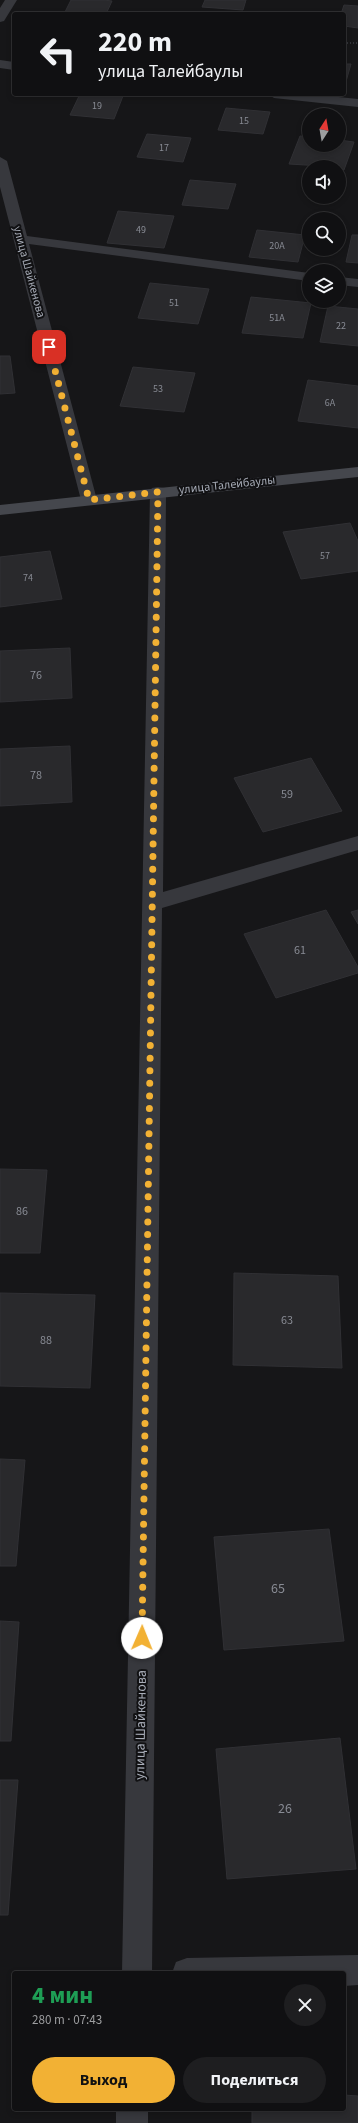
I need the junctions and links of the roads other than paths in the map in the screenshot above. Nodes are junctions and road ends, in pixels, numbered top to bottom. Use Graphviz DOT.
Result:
graph roads {
  1 [pos="11,0"];
  2 [pos="0,18"];
  3 [pos="0,64"];
  4 [pos="12,66"];
  5 [pos="293,96"];
  6 [pos="358,103"];
  7 [pos="0,161"];
  8 [pos="21,239"];
  9 [pos="302,276"];
  10 [pos="346,282"];
  11 [pos="358,284"];
  12 [pos="358,472"];
  13 [pos="158,492"];
  14 [pos="89,500"];
  15 [pos="0,510"];
  16 [pos="358,843"];
  17 [pos="152,903"];
  18 [pos="358,1970"];
  19 [pos="137,1971"];
  20 [pos="301,1971"];
  21 [pos="132,2111"];
  22 [pos="132,2123"];
  1 -- 2 [label="street"];
  3 -- 4 [label="street"];
  5 -- 6 [label="street"];
  7 -- 8 [label="street, улица Шайкенова"];
  8 -- 9 [label="street"];
  8 -- 14 [label="street, улица Шайкенова"];
  10 -- 11 [label="street"];
  12 -- 13 [label="street, улица Талейбаулы"];
  13 -- 14 [label="street, улица Талейбаулы"];
  13 -- 17 [label="street, улица Шайкенова"];
  14 -- 15 [label="street, улица Талейбаулы"];
  16 -- 17 [label="street"];
  17 -- 19 [label="street, улица Шайкенова"];
  18 -- 20 [label="street"];
  21 -- 22 [label="street"];
}
